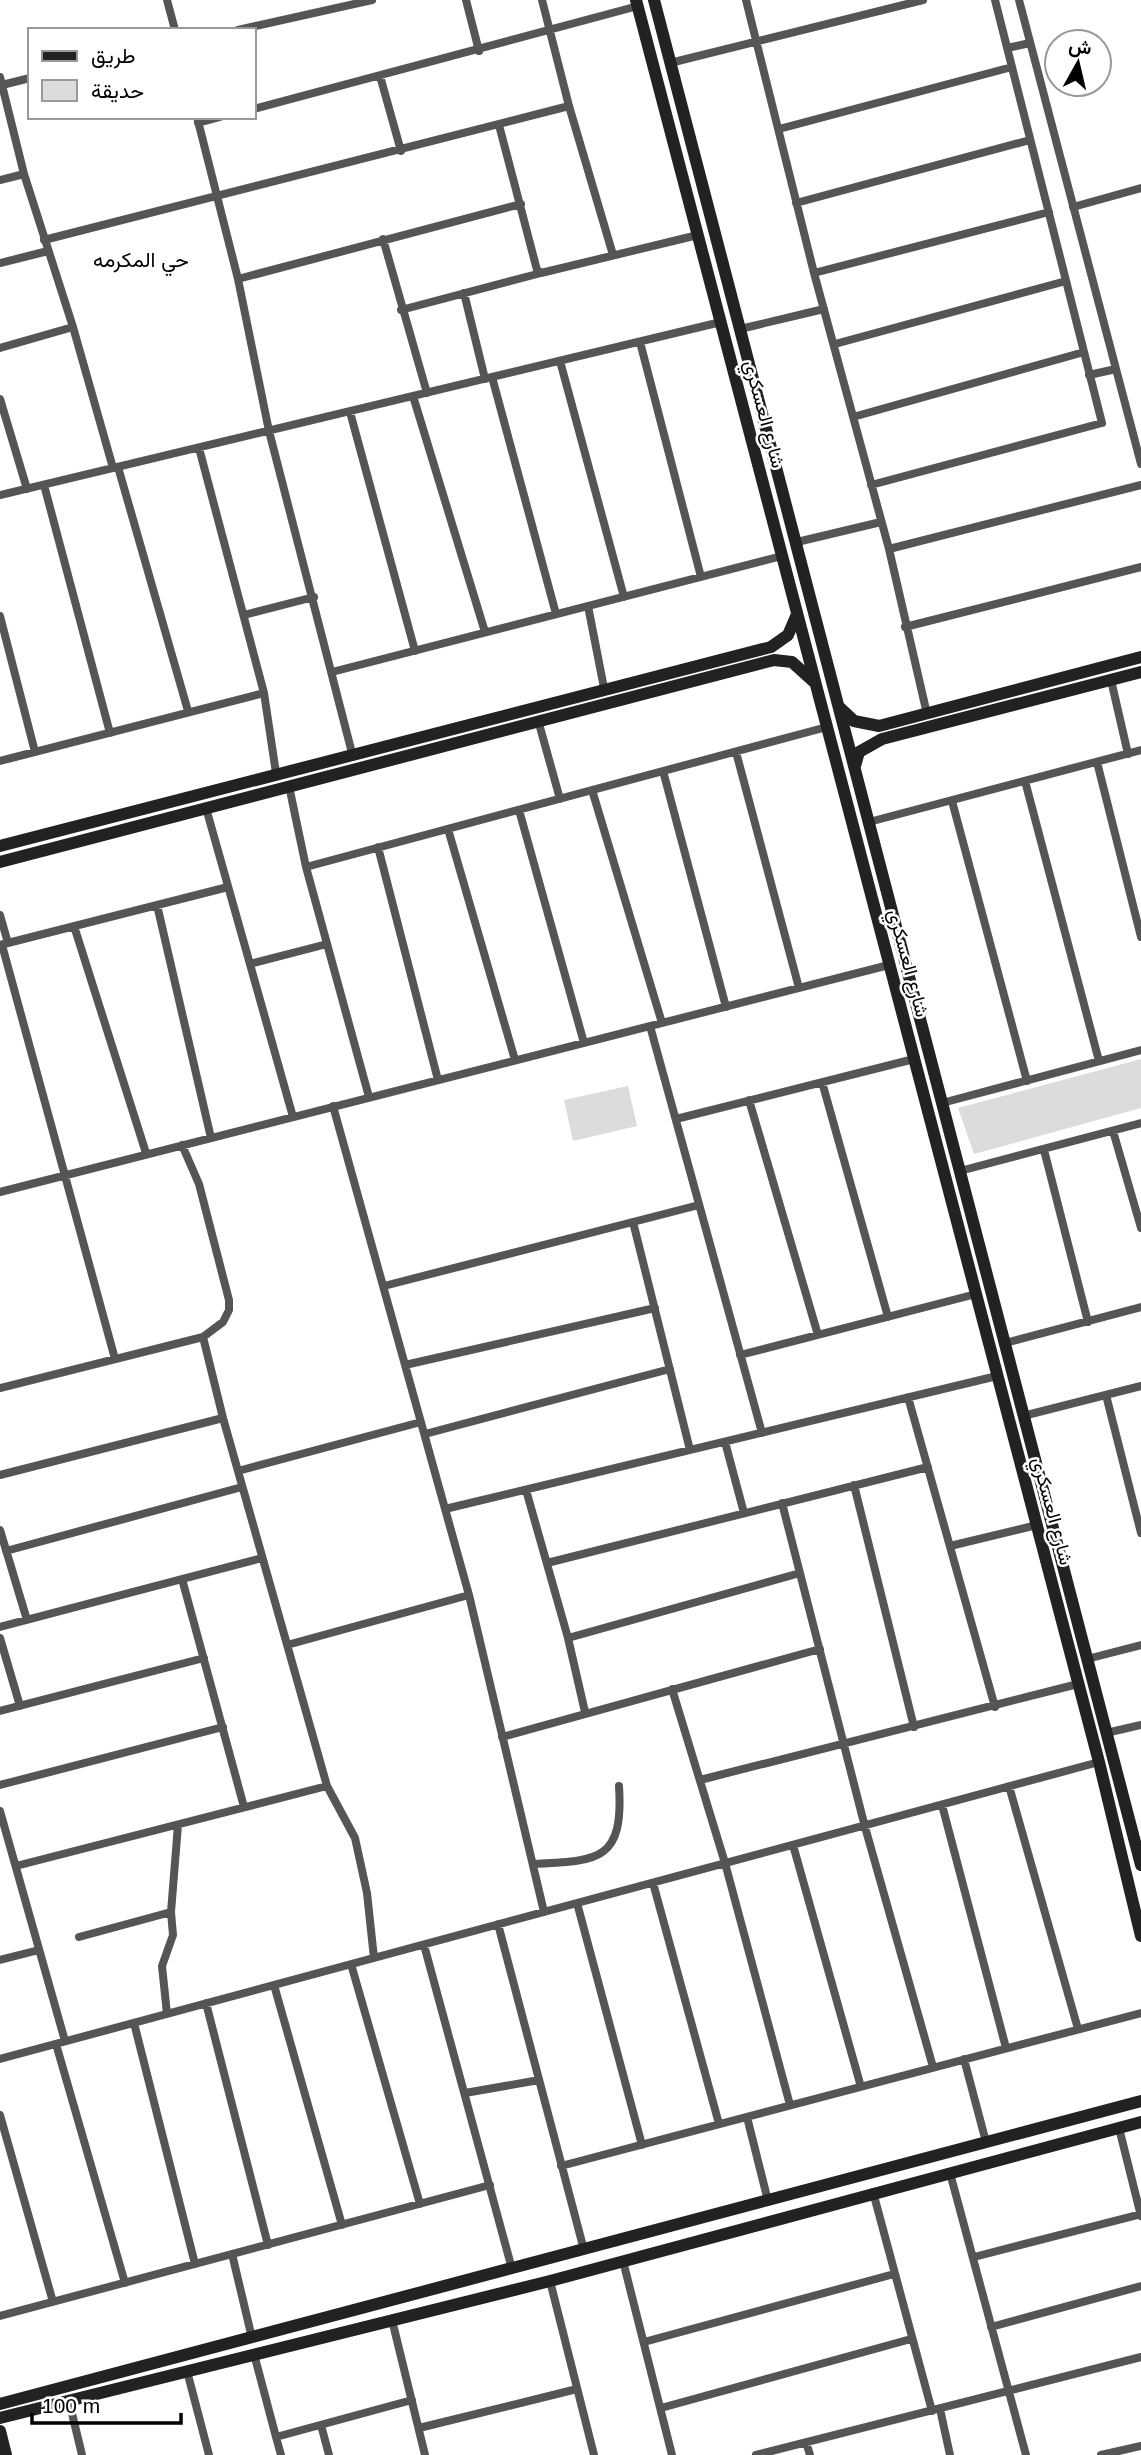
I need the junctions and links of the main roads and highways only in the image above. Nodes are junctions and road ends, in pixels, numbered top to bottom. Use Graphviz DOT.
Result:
graph roads {
  1 [pos="654,0"];
  2 [pos="637,3"];
  3 [pos="763,418"];
  4 [pos="746,419"];
  5 [pos="772,452"];
  6 [pos="755,453"];
  7 [pos="797,613"];
  8 [pos="1141,657"];
  9 [pos="1141,672"];
  10 [pos="815,682"];
  11 [pos="836,703"];
  12 [pos="881,733"];
  13 [pos="856,773"];
  14 [pos="125,811"];
  15 [pos="90,821"];
  16 [pos="126,829"];
  17 [pos="94,837"];
  18 [pos="0,846"];
  19 [pos="0,862"];
  20 [pos="884,881"];
  21 [pos="868,884"];
  22 [pos="892,912"];
  23 [pos="876,914"];
  24 [pos="1039,1475"];
  25 [pos="1024,1478"];
  26 [pos="1046,1500"];
  27 [pos="1031,1502"];
  28 [pos="1141,1865"];
  29 [pos="1141,1936"];
  30 [pos="1141,2101"];
  31 [pos="1133,2125"];
  32 [pos="849,2179"];
  33 [pos="823,2186"];
  34 [pos="856,2196"];
  35 [pos="832,2203"];
  36 [pos="230,2344"];
  37 [pos="180,2357"];
  38 [pos="232,2359"];
  39 [pos="186,2372"];
  40 [pos="0,2404"];
  41 [pos="0,2418"];
  42 [pos="0,2431"];
  43 [pos="6,2455"];
  1 -- 3 [label="main road, شارع العسكري"];
  2 -- 4 [label="main road, شارع العسكري"];
  3 -- 4 [label="main road"];
  3 -- 5 [label="main road, شارع العسكري"];
  4 -- 6 [label="main road, شارع العسكري"];
  5 -- 6 [label="main road"];
  5 -- 11 [label="main road, شارع العسكري"];
  6 -- 7 [label="main road, شارع العسكري"];
  7 -- 10 [label="main road, شارع العسكري"];
  7 -- 14 [label="main road"];
  8 -- 12 [label="main road"];
  9 -- 12 [label="main road"];
  10 -- 16 [label="main road"];
  10 -- 21 [label="main road, شارع العسكري"];
  11 -- 12 [label="main road"];
  11 -- 13 [label="main road, شارع العسكري"];
  12 -- 13 [label="main road"];
  13 -- 20 [label="main road, شارع العسكري"];
  14 -- 15 [label="main road"];
  14 -- 16 [label="main road"];
  15 -- 17 [label="main road"];
  15 -- 18 [label="main road"];
  16 -- 17 [label="main road"];
  17 -- 19 [label="main road"];
  20 -- 21 [label="main road"];
  20 -- 22 [label="main road, شارع العسكري"];
  21 -- 23 [label="main road, شارع العسكري"];
  22 -- 23 [label="main road"];
  22 -- 24 [label="main road, شارع العسكري"];
  23 -- 25 [label="main road, شارع العسكري"];
  24 -- 25 [label="main road"];
  24 -- 26 [label="main road, شارع العسكري"];
  25 -- 27 [label="main road, شارع العسكري"];
  26 -- 27 [label="main road"];
  26 -- 28 [label="main road, شارع العسكري"];
  27 -- 29 [label="main road, شارع العسكري"];
  30 -- 32 [label="main road"];
  31 -- 34 [label="main road"];
  32 -- 33 [label="main road"];
  32 -- 34 [label="main road"];
  33 -- 35 [label="main road"];
  33 -- 36 [label="main road"];
  34 -- 35 [label="main road"];
  35 -- 38 [label="main road"];
  36 -- 37 [label="main road"];
  36 -- 38 [label="main road"];
  37 -- 39 [label="main road"];
  37 -- 40 [label="main road"];
  38 -- 39 [label="main road"];
  39 -- 41 [label="main road"];
  42 -- 43 [label="main road"];
}
